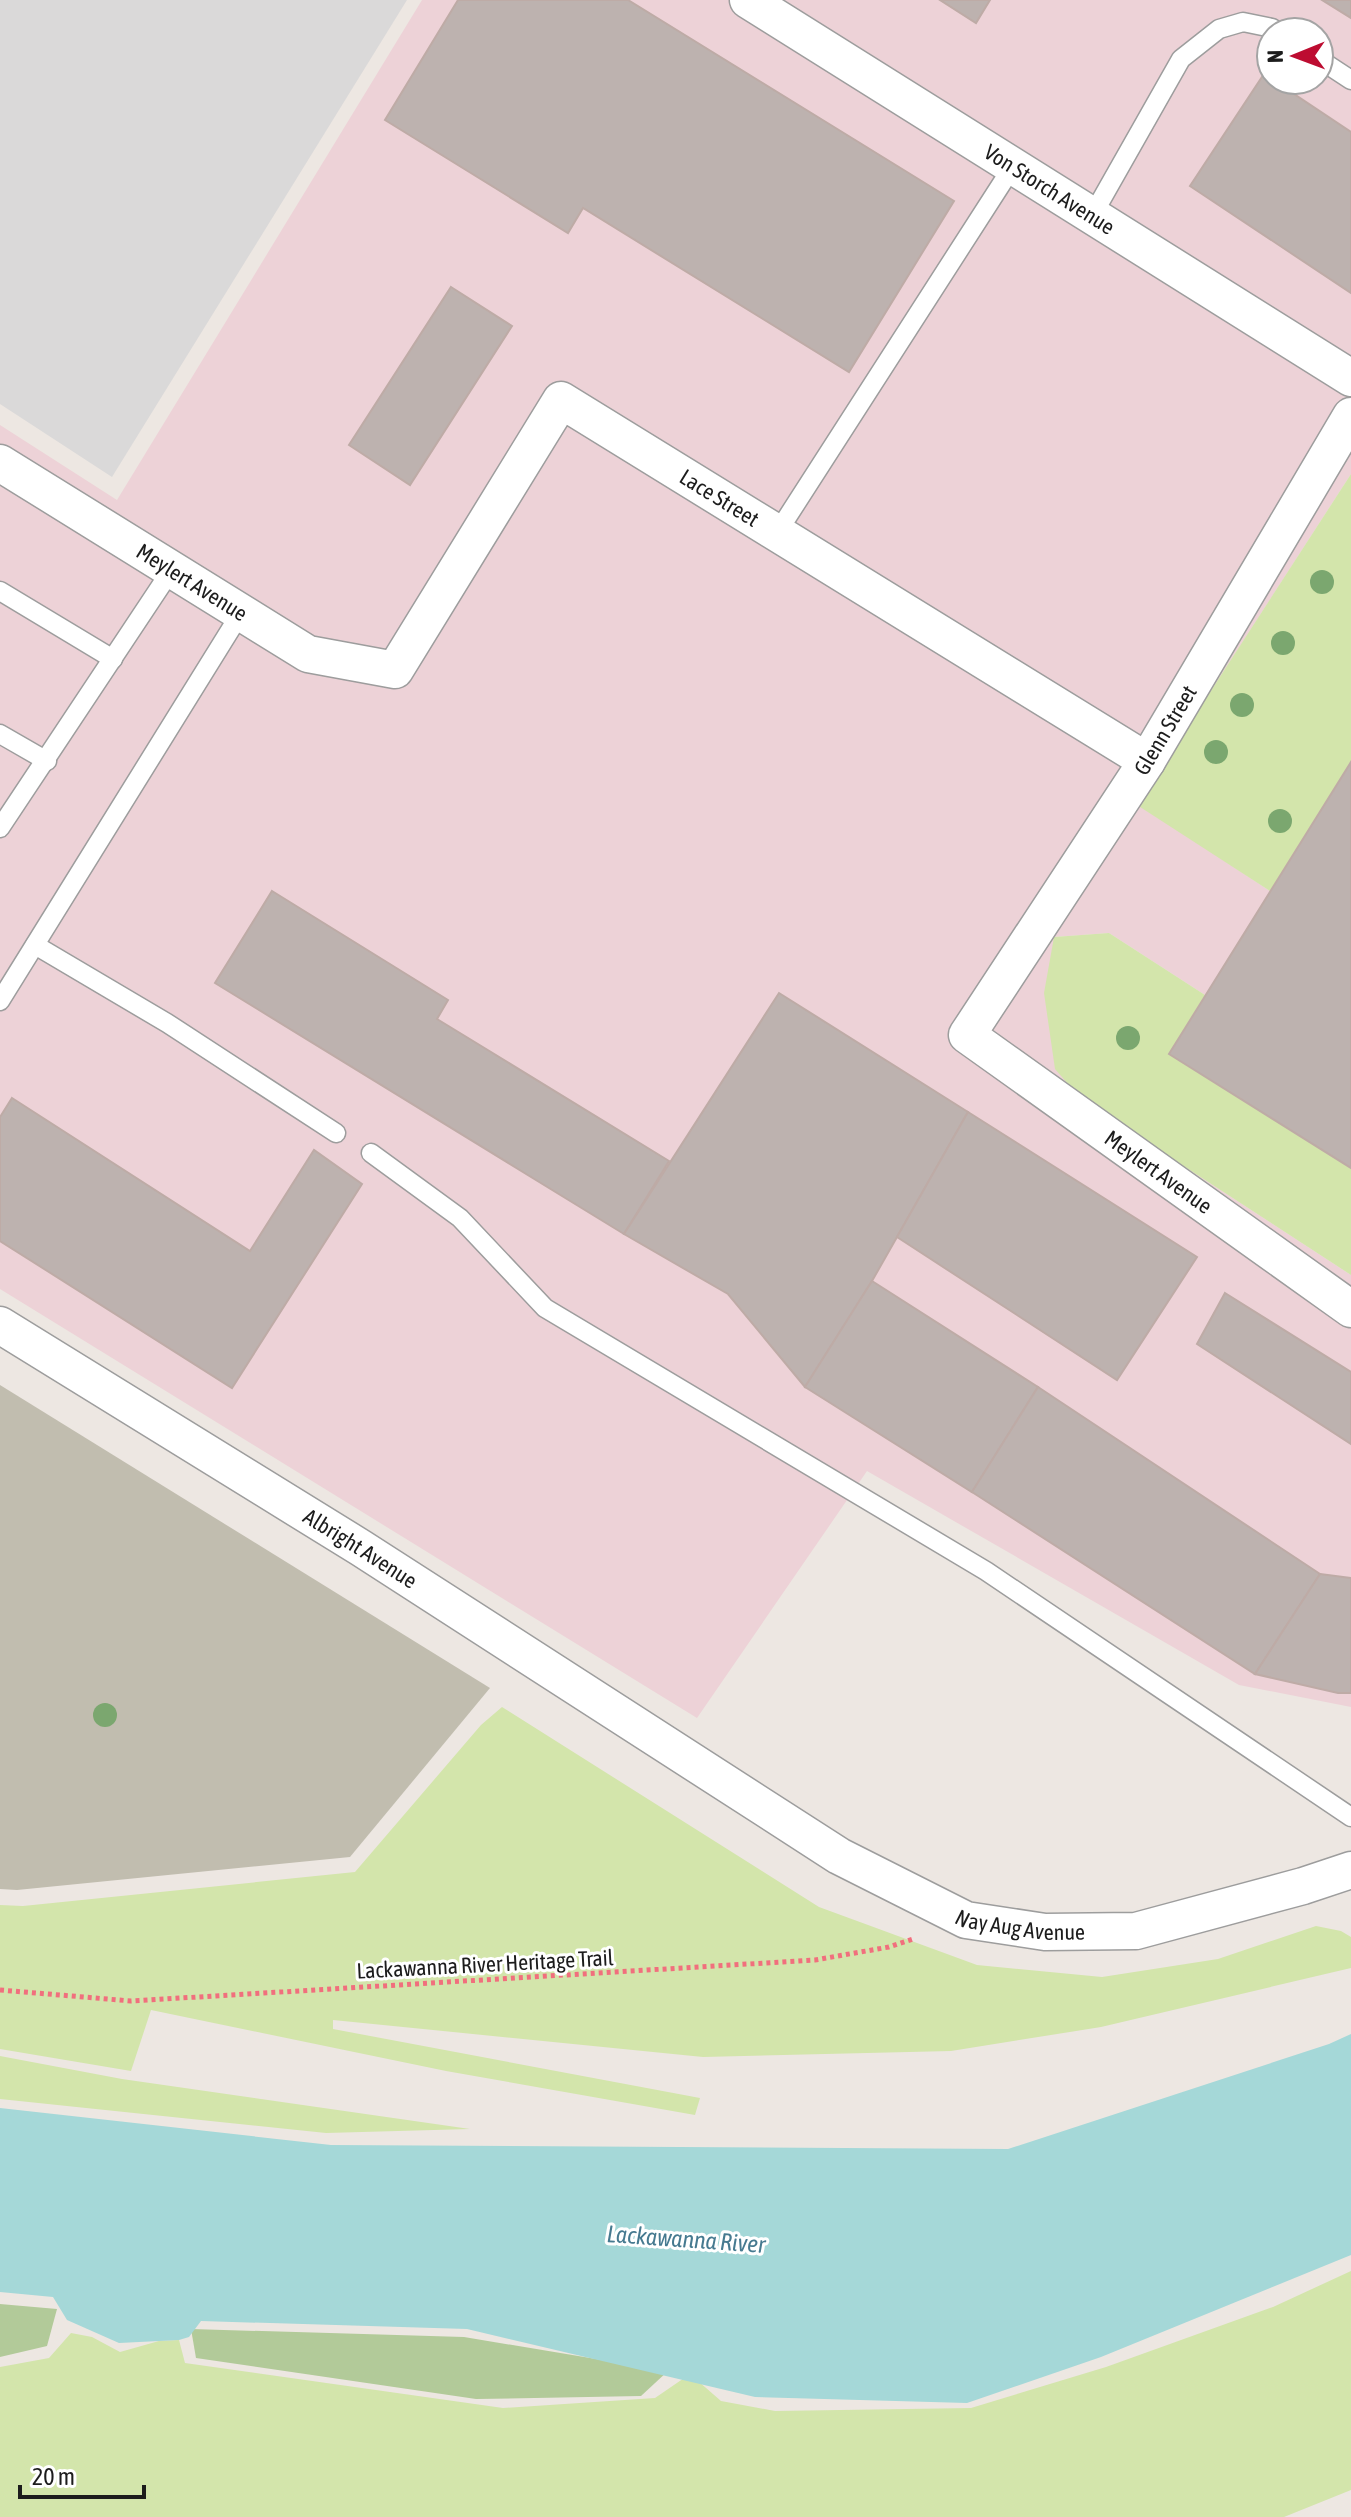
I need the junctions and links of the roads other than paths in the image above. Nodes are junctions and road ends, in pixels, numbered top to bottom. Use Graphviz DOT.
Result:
graph roads {
  1 [pos="748,0"];
  2 [pos="1255,24"];
  3 [pos="1013,166"];
  4 [pos="1092,216"];
  5 [pos="1351,378"];
  6 [pos="1351,416"];
  7 [pos="0,463"];
  8 [pos="777,533"];
  9 [pos="172,569"];
  10 [pos="0,591"];
  11 [pos="242,611"];
  12 [pos="113,659"];
  13 [pos="395,670"];
  14 [pos="0,734"];
  15 [pos="47,761"];
  16 [pos="1147,761"];
  17 [pos="0,828"];
  18 [pos="35,945"];
  19 [pos="0,1001"];
  20 [pos="967,1035"];
  21 [pos="336,1133"];
  22 [pos="371,1153"];
  23 [pos="1351,1309"];
  24 [pos="0,1325"];
  25 [pos="720,1778"];
  26 [pos="1351,1817"];
  27 [pos="1351,1870"];
  1 -- 3 [label="street, Von Storch Avenue"];
  2 -- 4 [label="lane"];
  3 -- 4 [label="street, Von Storch Avenue"];
  3 -- 8 [label="lane"];
  4 -- 5 [label="street, Von Storch Avenue"];
  6 -- 16 [label="street, Glenn Street"];
  7 -- 9 [label="street, Meylert Avenue"];
  8 -- 13 [label="street, Lace Street"];
  8 -- 16 [label="street, Lace Street"];
  9 -- 11 [label="street, Meylert Avenue"];
  9 -- 12 [label="lane"];
  10 -- 12 [label="lane"];
  11 -- 13 [label="street, Meylert Avenue"];
  11 -- 18 [label="lane"];
  12 -- 15 [label="lane"];
  14 -- 15 [label="lane"];
  15 -- 17 [label="lane"];
  16 -- 20 [label="street, Glenn Street"];
  18 -- 19 [label="lane"];
  18 -- 21 [label="lane"];
  20 -- 23 [label="street, Meylert Avenue"];
  22 -- 26 [label="lane"];
  24 -- 25 [label="street, Albright Avenue"];
  25 -- 27 [label="street, Nay Aug Avenue"];
}
